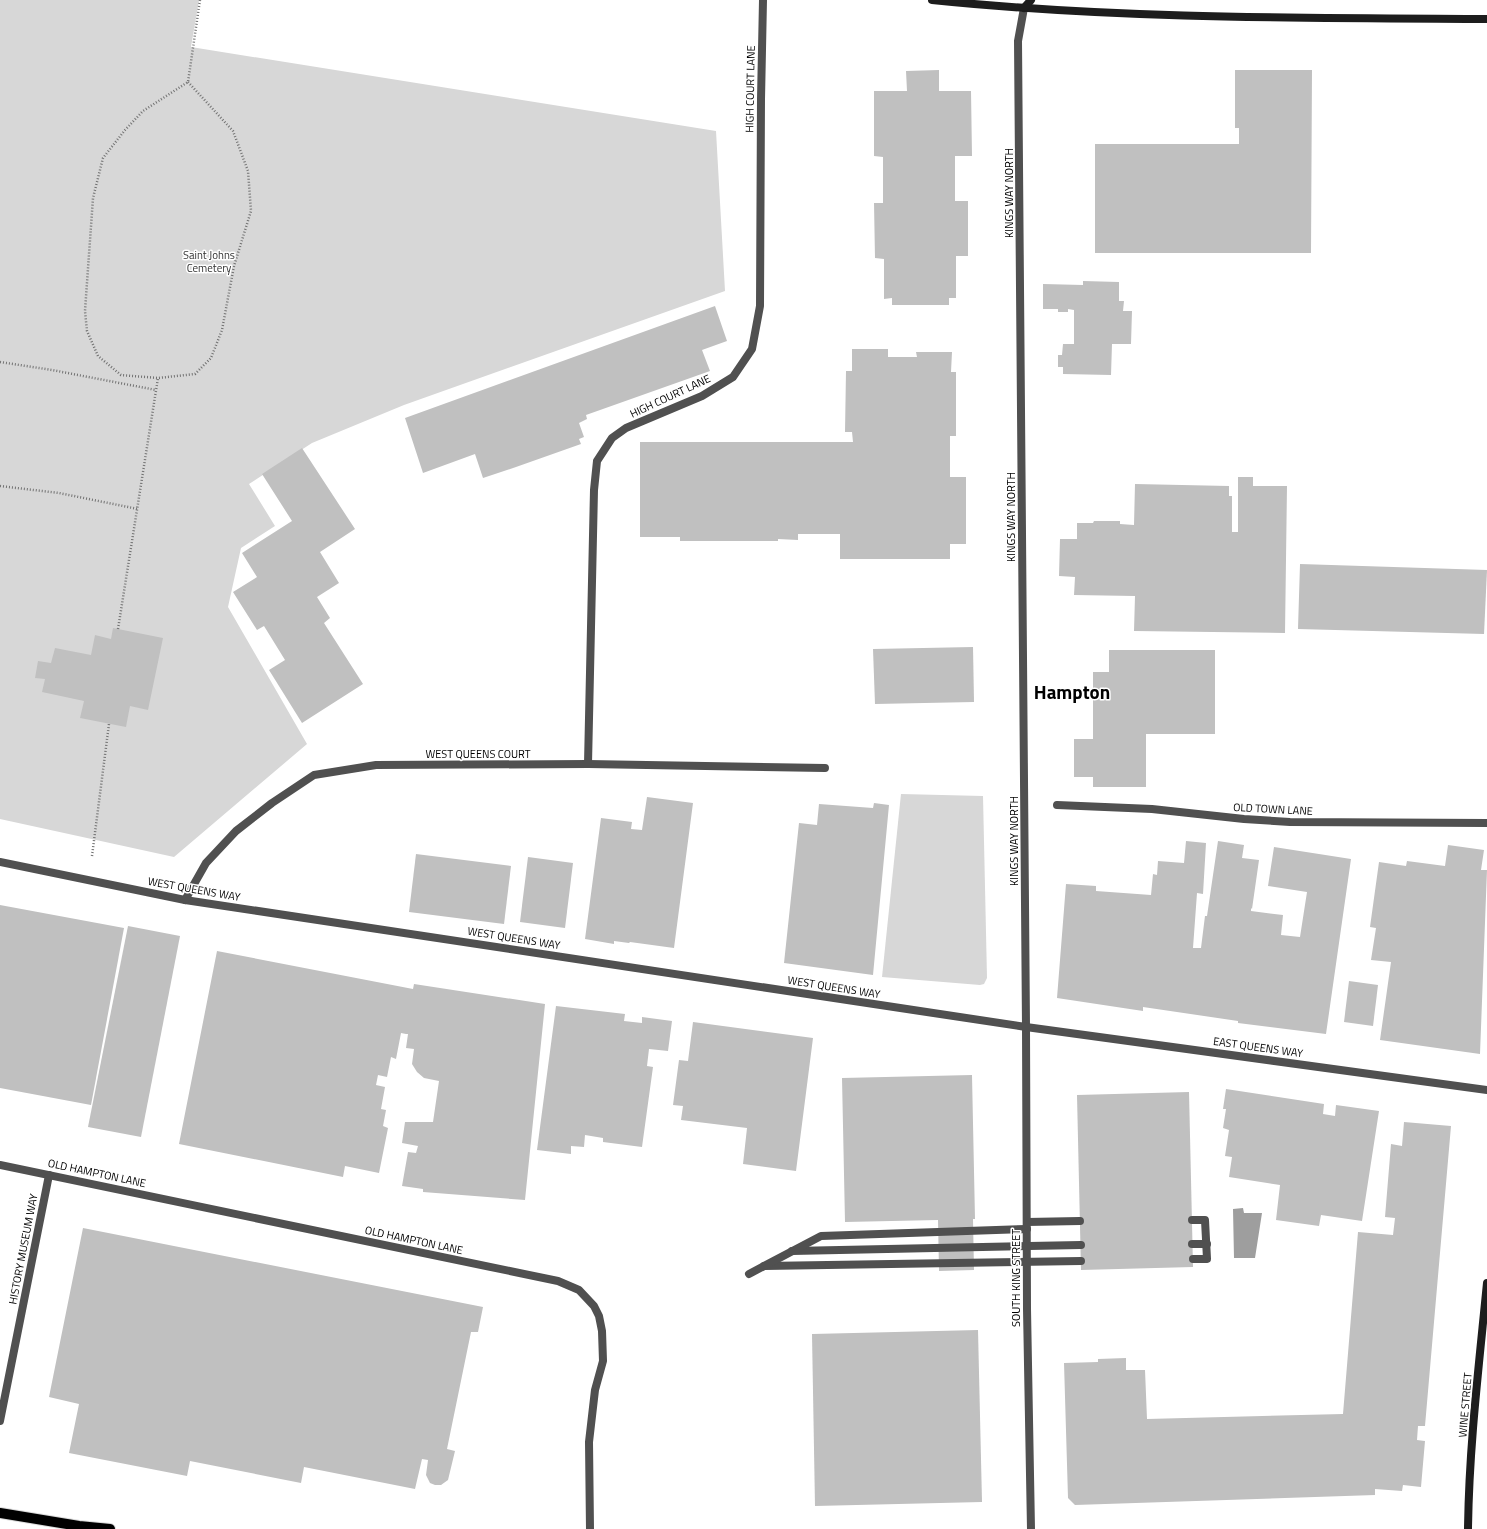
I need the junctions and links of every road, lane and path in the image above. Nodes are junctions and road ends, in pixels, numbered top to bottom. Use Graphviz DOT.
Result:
graph roads {
  1 [pos="200,0"];
  2 [pos="763,0"];
  3 [pos="932,0"];
  4 [pos="1031,0"];
  5 [pos="1024,4"];
  6 [pos="1487,19"];
  7 [pos="188,82"];
  8 [pos="0,362"];
  9 [pos="158,378"];
  10 [pos="156,390"];
  11 [pos="0,486"];
  12 [pos="138,508"];
  13 [pos="118,628"];
  14 [pos="109,724"];
  15 [pos="588,764"];
  16 [pos="825,768"];
  17 [pos="1057,805"];
  18 [pos="1487,823"];
  19 [pos="92,856"];
  20 [pos="0,862"];
  21 [pos="185,900"];
  22 [pos="1026,1027"];
  23 [pos="1487,1090"];
  24 [pos="0,1165"];
  25 [pos="49,1175"];
  26 [pos="1192,1220"];
  27 [pos="1080,1221"];
  28 [pos="1027,1226"];
  29 [pos="1192,1244"];
  30 [pos="1206,1244"];
  31 [pos="1080,1245"];
  32 [pos="1027,1246"];
  33 [pos="792,1251"];
  34 [pos="1193,1259"];
  35 [pos="1081,1261"];
  36 [pos="1027,1262"];
  37 [pos="764,1266"];
  38 [pos="749,1274"];
  39 [pos="1487,1283"];
  40 [pos="0,1421"];
  41 [pos="0,1513"];
  42 [pos="110,1529"];
  43 [pos="590,1529"];
  44 [pos="1031,1529"];
  45 [pos="1468,1529"];
  1 -- 7 [label="path"];
  2 -- 15 [label="street, HIGH COURT LANE"];
  3 -- 5 [label="street"];
  4 -- 5 [label="street"];
  5 -- 6 [label="street"];
  5 -- 22 [label="street, KINGS WAY NORTH"];
  7 -- 9 [label="path"];
  7 -- 9 [label="path"];
  8 -- 10 [label="path"];
  9 -- 10 [label="path"];
  10 -- 12 [label="path"];
  11 -- 12 [label="path"];
  12 -- 13 [label="path"];
  14 -- 19 [label="path"];
  15 -- 16 [label="street, WEST QUEENS COURT"];
  15 -- 21 [label="street, WEST QUEENS COURT"];
  17 -- 18 [label="street, OLD TOWN LANE"];
  20 -- 21 [label="street, WEST QUEENS WAY"];
  21 -- 22 [label="street, WEST QUEENS WAY"];
  22 -- 23 [label="street, EAST QUEENS WAY"];
  22 -- 28 [label="street, SOUTH KING STREET"];
  24 -- 25 [label="street, OLD HAMPTON LANE"];
  25 -- 40 [label="street, HISTORY MUSEUM WAY"];
  25 -- 43 [label="street, OLD HAMPTON LANE"];
  26 -- 30 [label="street"];
  27 -- 28 [label="street"];
  28 -- 32 [label="street, SOUTH KING STREET"];
  28 -- 33 [label="street"];
  29 -- 30 [label="street"];
  30 -- 34 [label="street"];
  31 -- 32 [label="street"];
  32 -- 33 [label="street"];
  32 -- 36 [label="street, SOUTH KING STREET"];
  33 -- 37 [label="street"];
  35 -- 36 [label="street"];
  36 -- 37 [label="street"];
  36 -- 44 [label="street, SOUTH KING STREET"];
  37 -- 38 [label="street"];
  39 -- 45 [label="street, WINE STREET"];
  41 -- 42 [label="main road"];
}
